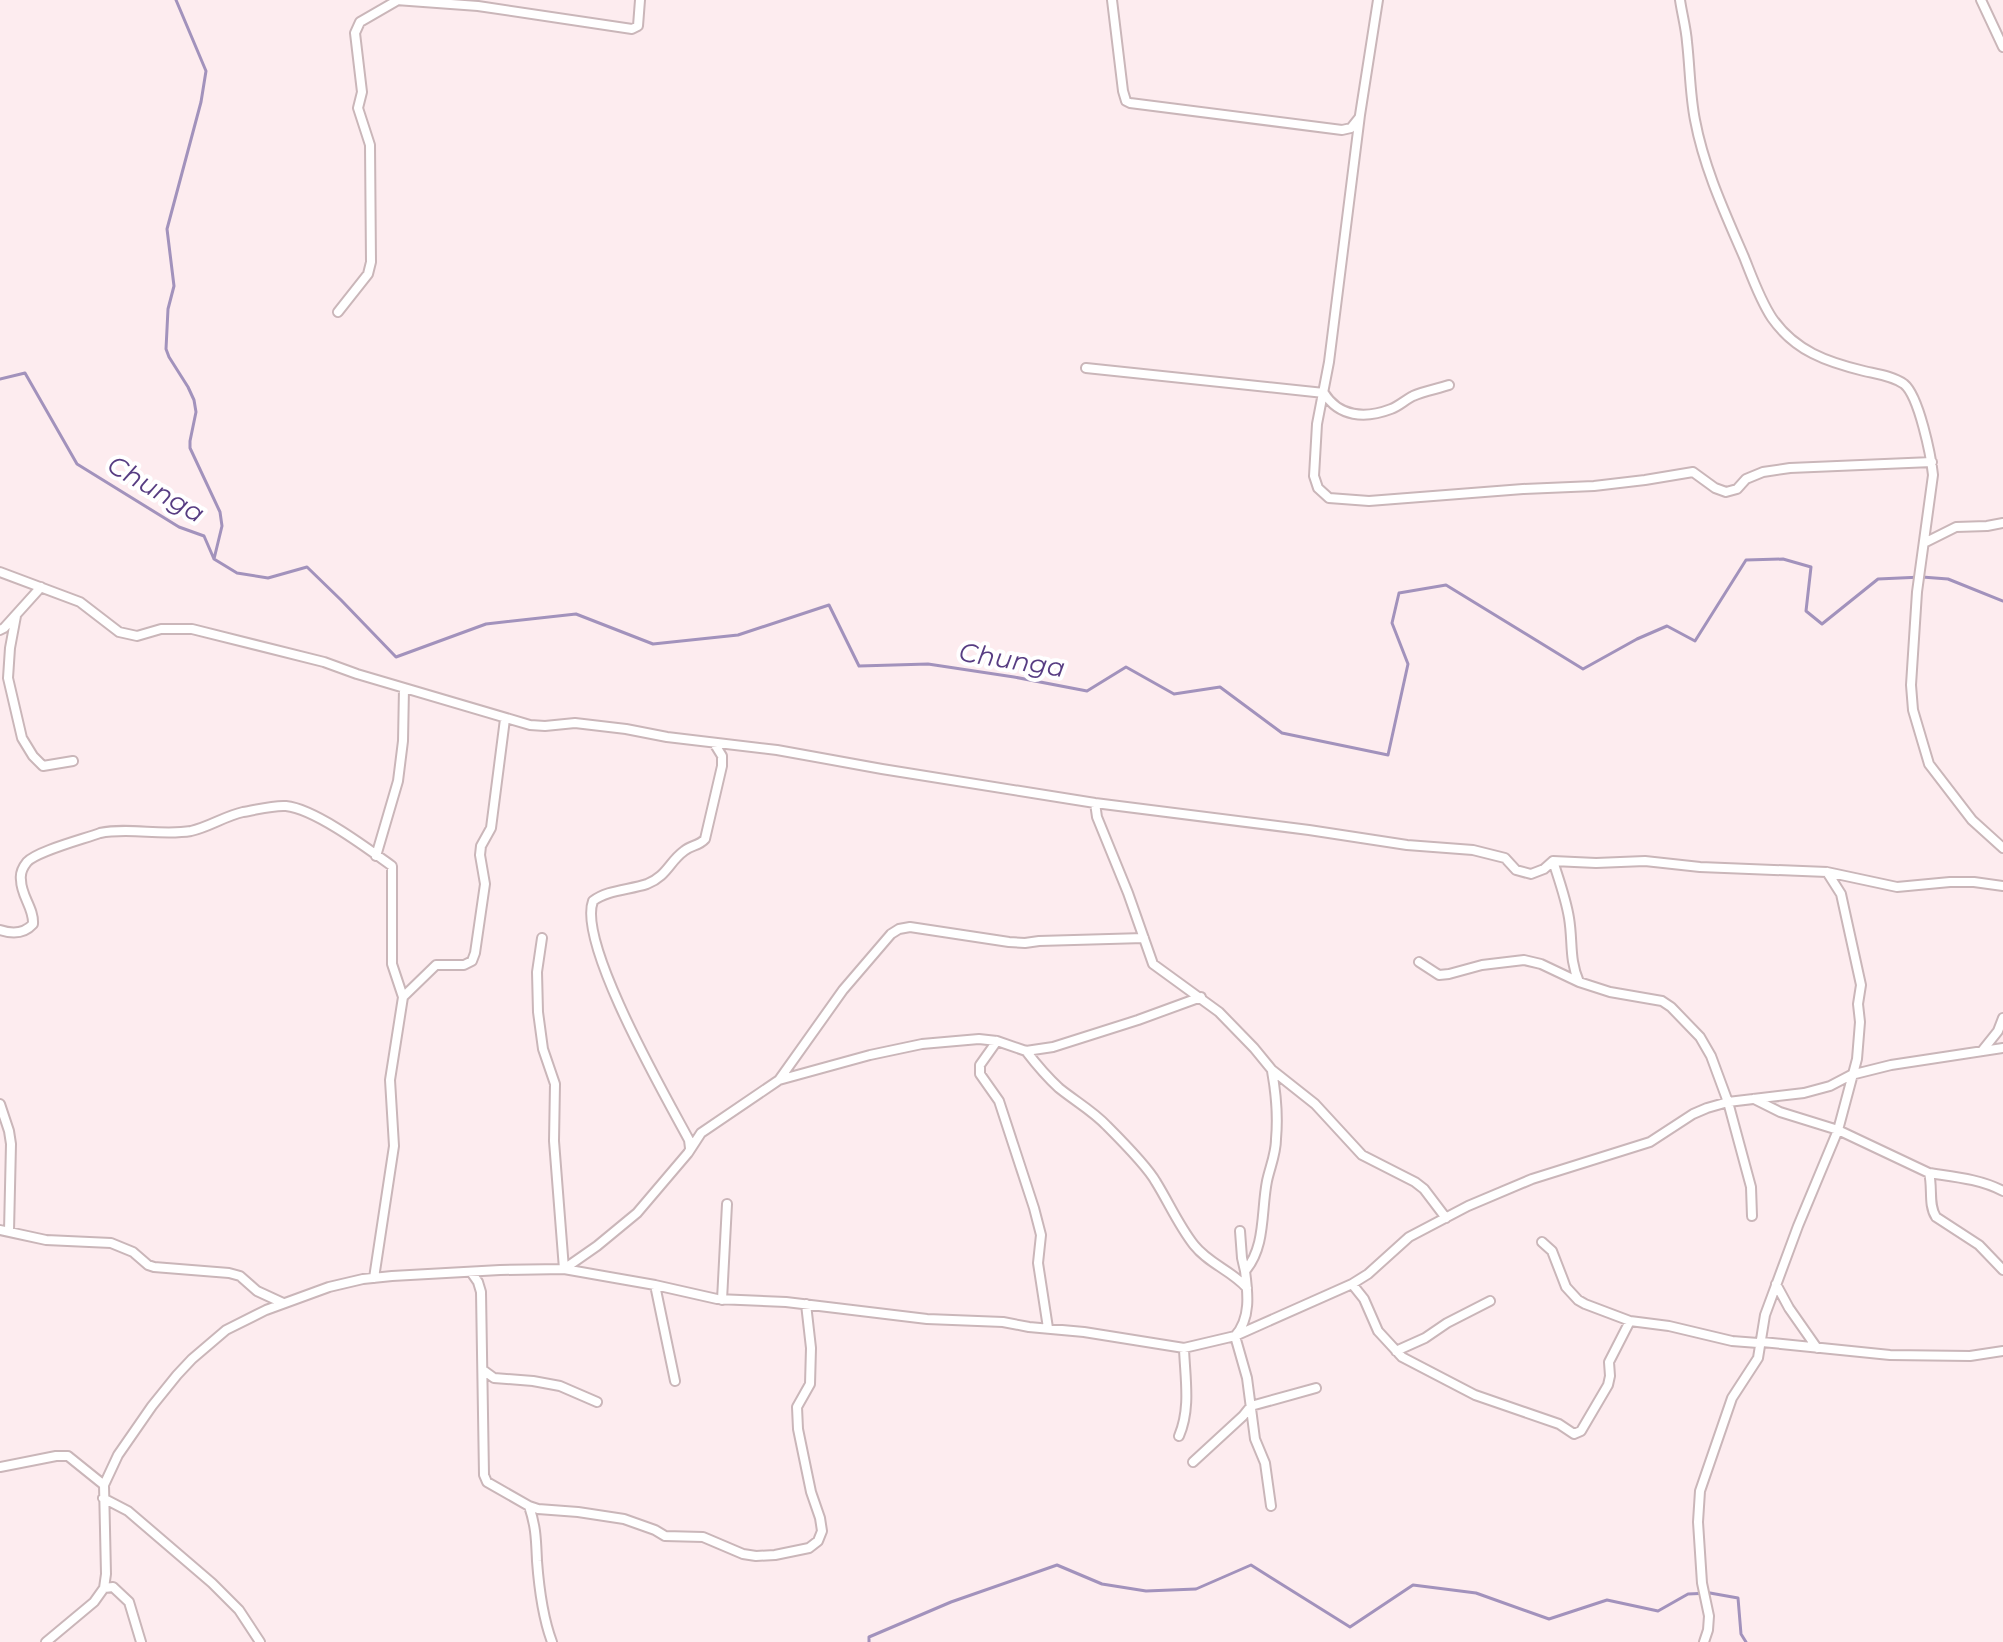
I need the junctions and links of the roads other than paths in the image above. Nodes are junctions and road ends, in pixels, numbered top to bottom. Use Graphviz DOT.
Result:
graph roads {
  1 [pos="397,0"];
  2 [pos="640,0"];
  3 [pos="1112,0"];
  4 [pos="1378,0"];
  5 [pos="1680,0"];
  6 [pos="1981,0"];
  7 [pos="2003,47"];
  8 [pos="1360,115"];
  9 [pos="338,312"];
  10 [pos="1086,368"];
  11 [pos="1449,385"];
  12 [pos="1324,393"];
  13 [pos="1932,462"];
  14 [pos="2003,523"];
  15 [pos="1924,543"];
  16 [pos="0,572"];
  17 [pos="41,587"];
  18 [pos="16,616"];
  19 [pos="0,630"];
  20 [pos="404,688"];
  21 [pos="505,719"];
  22 [pos="714,743"];
  23 [pos="73,761"];
  24 [pos="1095,803"];
  25 [pos="2003,848"];
  26 [pos="376,856"];
  27 [pos="1553,861"];
  28 [pos="1827,872"];
  29 [pos="2003,886"];
  30 [pos="0,930"];
  31 [pos="542,938"];
  32 [pos="1144,938"];
  33 [pos="1419,962"];
  34 [pos="1579,982"];
  35 [pos="403,997"];
  36 [pos="1201,997"];
  37 [pos="2003,1018"];
  38 [pos="997,1041"];
  39 [pos="2003,1048"];
  40 [pos="1026,1051"];
  41 [pos="1982,1051"];
  42 [pos="1272,1070"];
  43 [pos="1851,1075"];
  44 [pos="779,1080"];
  45 [pos="1754,1099"];
  46 [pos="1728,1102"];
  47 [pos="0,1104"];
  48 [pos="1838,1130"];
  49 [pos="690,1148"];
  50 [pos="1929,1173"];
  51 [pos="2003,1191"];
  52 [pos="727,1204"];
  53 [pos="1752,1216"];
  54 [pos="1446,1218"];
  55 [pos="4,1231"];
  56 [pos="1240,1231"];
  57 [pos="1542,1242"];
  58 [pos="564,1269"];
  59 [pos="2003,1270"];
  60 [pos="1245,1271"];
  61 [pos="471,1272"];
  62 [pos="374,1278"];
  63 [pos="1352,1284"];
  64 [pos="1776,1284"];
  65 [pos="655,1285"];
  66 [pos="1247,1288"];
  67 [pos="722,1300"];
  68 [pos="1490,1301"];
  69 [pos="283,1303"];
  70 [pos="806,1304"];
  71 [pos="1630,1321"];
  72 [pos="1048,1328"];
  73 [pos="1235,1336"];
  74 [pos="1762,1342"];
  75 [pos="1184,1348"];
  76 [pos="1817,1348"];
  77 [pos="1396,1351"];
  78 [pos="2003,1351"];
  79 [pos="483,1370"];
  80 [pos="675,1381"];
  81 [pos="1316,1388"];
  82 [pos="597,1402"];
  83 [pos="1251,1406"];
  84 [pos="1179,1436"];
  85 [pos="1193,1462"];
  86 [pos="0,1467"];
  87 [pos="104,1485"];
  88 [pos="103,1498"];
  89 [pos="529,1506"];
  90 [pos="1271,1506"];
  91 [pos="104,1588"];
  92 [pos="46,1642"];
  93 [pos="141,1642"];
  94 [pos="260,1642"];
  95 [pos="552,1642"];
  96 [pos="1704,1642"];
  1 -- 2 [label="street"];
  1 -- 9 [label="street"];
  3 -- 8 [label="street"];
  4 -- 8 [label="street"];
  5 -- 13 [label="street"];
  6 -- 7 [label="street"];
  8 -- 12 [label="street"];
  10 -- 12 [label="street"];
  11 -- 12 [label="street"];
  12 -- 13 [label="street"];
  13 -- 15 [label="street"];
  14 -- 15 [label="street"];
  15 -- 25 [label="street"];
  16 -- 17 [label="street"];
  17 -- 18 [label="street"];
  17 -- 20 [label="street"];
  18 -- 19 [label="street"];
  18 -- 23 [label="street"];
  20 -- 21 [label="street"];
  20 -- 26 [label="street"];
  21 -- 22 [label="street"];
  21 -- 35 [label="street"];
  22 -- 24 [label="street"];
  22 -- 49 [label="street"];
  24 -- 27 [label="street"];
  24 -- 32 [label="street"];
  26 -- 30 [label="street"];
  26 -- 35 [label="street"];
  27 -- 28 [label="street"];
  27 -- 34 [label="street"];
  28 -- 29 [label="street"];
  28 -- 43 [label="street"];
  31 -- 58 [label="street"];
  32 -- 36 [label="street"];
  32 -- 44 [label="street"];
  33 -- 34 [label="street"];
  34 -- 46 [label="street"];
  35 -- 62 [label="street"];
  36 -- 40 [label="street"];
  36 -- 42 [label="street"];
  37 -- 41 [label="street"];
  38 -- 40 [label="street"];
  38 -- 44 [label="street"];
  38 -- 72 [label="street"];
  39 -- 41 [label="street"];
  40 -- 66 [label="street"];
  41 -- 43 [label="street"];
  42 -- 54 [label="street"];
  42 -- 60 [label="street"];
  43 -- 45 [label="street"];
  43 -- 48 [label="street"];
  44 -- 49 [label="street"];
  45 -- 46 [label="street"];
  45 -- 48 [label="street"];
  46 -- 53 [label="street"];
  46 -- 54 [label="street"];
  47 -- 55 [label="street"];
  48 -- 50 [label="street"];
  48 -- 64 [label="street"];
  49 -- 58 [label="street"];
  50 -- 51 [label="street"];
  50 -- 59 [label="street"];
  52 -- 67 [label="street"];
  54 -- 63 [label="street"];
  55 -- 69 [label="street"];
  56 -- 60 [label="street"];
  57 -- 71 [label="street"];
  58 -- 61 [label="street"];
  58 -- 65 [label="street"];
  60 -- 66 [label="street"];
  61 -- 62 [label="street"];
  61 -- 79 [label="street"];
  62 -- 69 [label="street"];
  63 -- 73 [label="street"];
  63 -- 77 [label="street"];
  64 -- 74 [label="street"];
  64 -- 76 [label="street"];
  65 -- 67 [label="street"];
  65 -- 80 [label="street"];
  66 -- 73 [label="street"];
  67 -- 70 [label="street"];
  68 -- 77 [label="street"];
  69 -- 87 [label="street"];
  70 -- 72 [label="street"];
  70 -- 89 [label="street"];
  71 -- 74 [label="street"];
  71 -- 77 [label="street"];
  72 -- 75 [label="street"];
  73 -- 75 [label="street"];
  73 -- 83 [label="street"];
  74 -- 76 [label="street"];
  74 -- 96 [label="street"];
  75 -- 84 [label="street"];
  76 -- 78 [label="street"];
  79 -- 82 [label="street"];
  79 -- 89 [label="street"];
  81 -- 83 [label="street"];
  83 -- 85 [label="street"];
  83 -- 90 [label="street"];
  86 -- 87 [label="street"];
  87 -- 88 [label="street"];
  88 -- 91 [label="street"];
  88 -- 94 [label="street"];
  89 -- 95 [label="street"];
  91 -- 92 [label="street"];
  91 -- 93 [label="street"];
}
